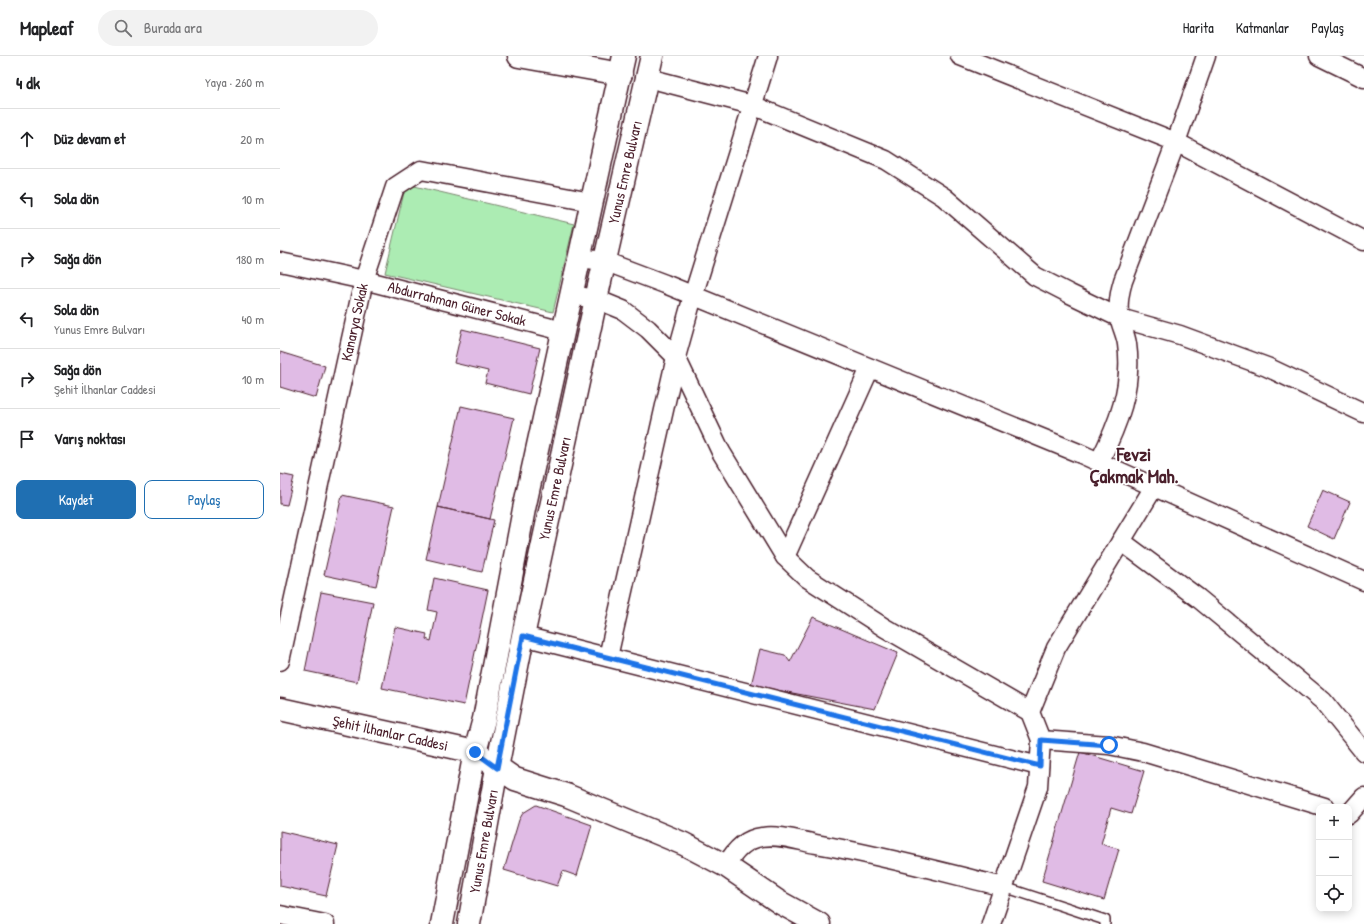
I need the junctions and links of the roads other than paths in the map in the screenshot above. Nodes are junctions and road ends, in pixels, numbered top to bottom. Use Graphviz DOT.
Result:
graph roads {
  1 [pos="519,56"];
  2 [pos="652,56"];
  3 [pos="768,56"];
  4 [pos="960,56"];
  5 [pos="1206,56"];
  6 [pos="1319,56"];
  7 [pos="622,65"];
  8 [pos="648,78"];
  9 [pos="1364,78"];
  10 [pos="752,105"];
  11 [pos="1176,142"];
  12 [pos="592,202"];
  13 [pos="1364,240"];
  14 [pos="579,258"];
  15 [pos="604,261"];
  16 [pos="280,262"];
  17 [pos="364,280"];
  18 [pos="571,295"];
  19 [pos="693,296"];
  20 [pos="596,299"];
  21 [pos="1120,318"];
  22 [pos="563,331"];
  23 [pos="676,357"];
  24 [pos="870,368"];
  25 [pos="1364,413"];
  26 [pos="1099,462"];
  27 [pos="1154,487"];
  28 [pos="1121,542"];
  29 [pos="785,556"];
  30 [pos="1364,581"];
  31 [pos="523,636"];
  32 [pos="608,657"];
  33 [pos="280,661"];
  34 [pos="280,709"];
  35 [pos="1030,712"];
  36 [pos="1041,740"];
  37 [pos="475,752"];
  38 [pos="1364,752"];
  39 [pos="1040,766"];
  40 [pos="497,768"];
  41 [pos="1364,796"];
  42 [pos="1316,804"];
  43 [pos="1352,810"];
  44 [pos="1352,815"];
  45 [pos="1364,820"];
  46 [pos="726,866"];
  47 [pos="1004,887"];
  48 [pos="280,915"];
  49 [pos="325,924"];
  50 [pos="442,924"];
  51 [pos="469,924"];
  52 [pos="819,924"];
  53 [pos="992,924"];
  54 [pos="1105,924"];
  1 -- 7 [label="main road"];
  2 -- 8 [label="main road, Yunus Emre Bulvarı"];
  3 -- 10 [label="street"];
  4 -- 11 [label="street"];
  5 -- 11 [label="street"];
  6 -- 9 [label="street"];
  7 -- 12 [label="main road, Yunus Emre Bulvarı"];
  8 -- 10 [label="street"];
  8 -- 15 [label="main road, Yunus Emre Bulvarı"];
  10 -- 19 [label="street"];
  10 -- 21 [label="street"];
  11 -- 13 [label="street"];
  11 -- 21 [label="street"];
  12 -- 14 [label="main road, Yunus Emre Bulvarı"];
  12 -- 17 [label="street, Kanarya Sokak"];
  14 -- 15 [label="street"];
  14 -- 18 [label="main road, Yunus Emre Bulvarı"];
  15 -- 19 [label="street"];
  15 -- 20 [label="main road, Yunus Emre Bulvarı"];
  16 -- 17 [label="street, Abdurrahman Güner Sokak"];
  17 -- 22 [label="street, Abdurrahman Güner Sokak"];
  17 -- 33 [label="street, Kanarya Sokak"];
  18 -- 20 [label="street"];
  18 -- 22 [label="main road, Yunus Emre Bulvarı"];
  19 -- 23 [label="street"];
  19 -- 24 [label="street"];
  20 -- 23 [label="street"];
  20 -- 31 [label="main road, Yunus Emre Bulvarı"];
  21 -- 25 [label="street"];
  21 -- 26 [label="street"];
  22 -- 37 [label="main road, Yunus Emre Bulvarı"];
  23 -- 29 [label="street"];
  23 -- 32 [label="street"];
  24 -- 26 [label="street"];
  24 -- 29 [label="street"];
  26 -- 27 [label="street"];
  27 -- 28 [label="street"];
  27 -- 30 [label="street"];
  28 -- 35 [label="street"];
  28 -- 38 [label="street"];
  29 -- 35 [label="street"];
  31 -- 32 [label="street"];
  31 -- 40 [label="main road, Yunus Emre Bulvarı"];
  32 -- 39 [label="street"];
  34 -- 37 [label="main road, Şehit İlhanlar Caddesi"];
  35 -- 36 [label="street"];
  36 -- 39 [label="street"];
  36 -- 42 [label="street"];
  37 -- 40 [label="main road, Şehit İlhanlar Caddesi"];
  37 -- 50 [label="main road, Yunus Emre Bulvarı"];
  39 -- 47 [label="street"];
  40 -- 46 [label="main road, Şehit İlhanlar Caddesi"];
  40 -- 51 [label="main road, Yunus Emre Bulvarı"];
  41 -- 43 [label="street"];
  44 -- 45 [label="street"];
  46 -- 47 [label="street"];
  46 -- 52 [label="main road, Şehit İlhanlar Caddesi"];
  47 -- 53 [label="street"];
  47 -- 54 [label="lane"];
  48 -- 49 [label="street"];
}
